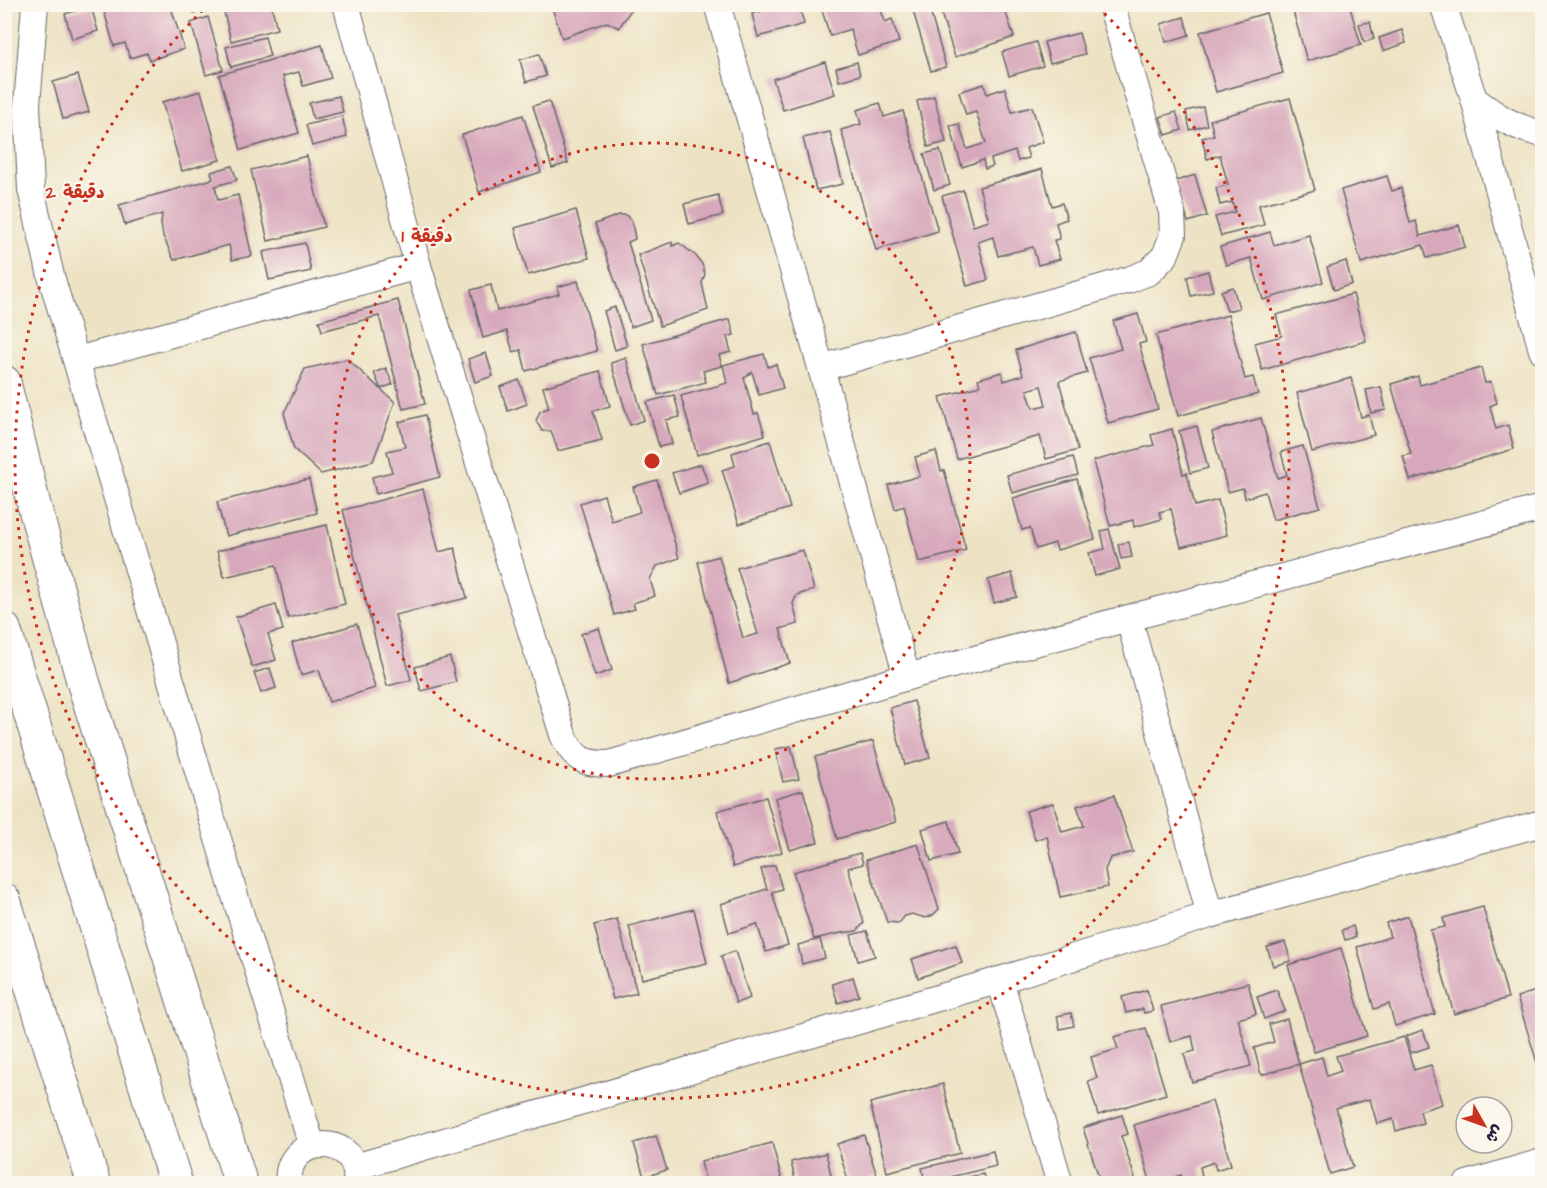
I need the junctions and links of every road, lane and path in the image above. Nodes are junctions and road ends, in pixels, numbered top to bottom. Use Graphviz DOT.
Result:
graph roads {
  1 [pos="35,4"];
  2 [pos="346,4"];
  3 [pos="717,4"];
  4 [pos="1110,4"];
  5 [pos="1443,4"];
  6 [pos="1474,99"];
  7 [pos="1542,134"];
  8 [pos="418,266"];
  9 [pos="1542,350"];
  10 [pos="77,360"];
  11 [pos="821,368"];
  12 [pos="4,382"];
  13 [pos="1542,508"];
  14 [pos="1129,619"];
  15 [pos="4,628"];
  16 [pos="907,677"];
  17 [pos="1542,823"];
  18 [pos="4,900"];
  19 [pos="1210,915"];
  20 [pos="1000,980"];
  21 [pos="312,1146"];
  22 [pos="1542,1162"];
  23 [pos="355,1175"];
  24 [pos="94,1184"];
  25 [pos="176,1184"];
  26 [pos="241,1184"];
  27 [pos="289,1184"];
  28 [pos="1060,1184"];
  29 [pos="1467,1184"];
  1 -- 10 [label="street"];
  2 -- 8 [label="street"];
  3 -- 11 [label="street"];
  4 -- 11 [label="street"];
  5 -- 6 [label="street"];
  6 -- 7 [label="street"];
  6 -- 9 [label="street"];
  8 -- 10 [label="street"];
  8 -- 16 [label="street"];
  10 -- 21 [label="street"];
  11 -- 16 [label="street"];
  12 -- 26 [label="highway"];
  13 -- 14 [label="street"];
  14 -- 16 [label="street"];
  14 -- 19 [label="street"];
  15 -- 25 [label="highway"];
  17 -- 19 [label="street"];
  18 -- 24 [label="highway"];
  19 -- 20 [label="street"];
  20 -- 23 [label="street"];
  20 -- 28 [label="street"];
  21 -- 23 [label="street"];
  21 -- 27 [label="street"];
  22 -- 29 [label="street"];
}
